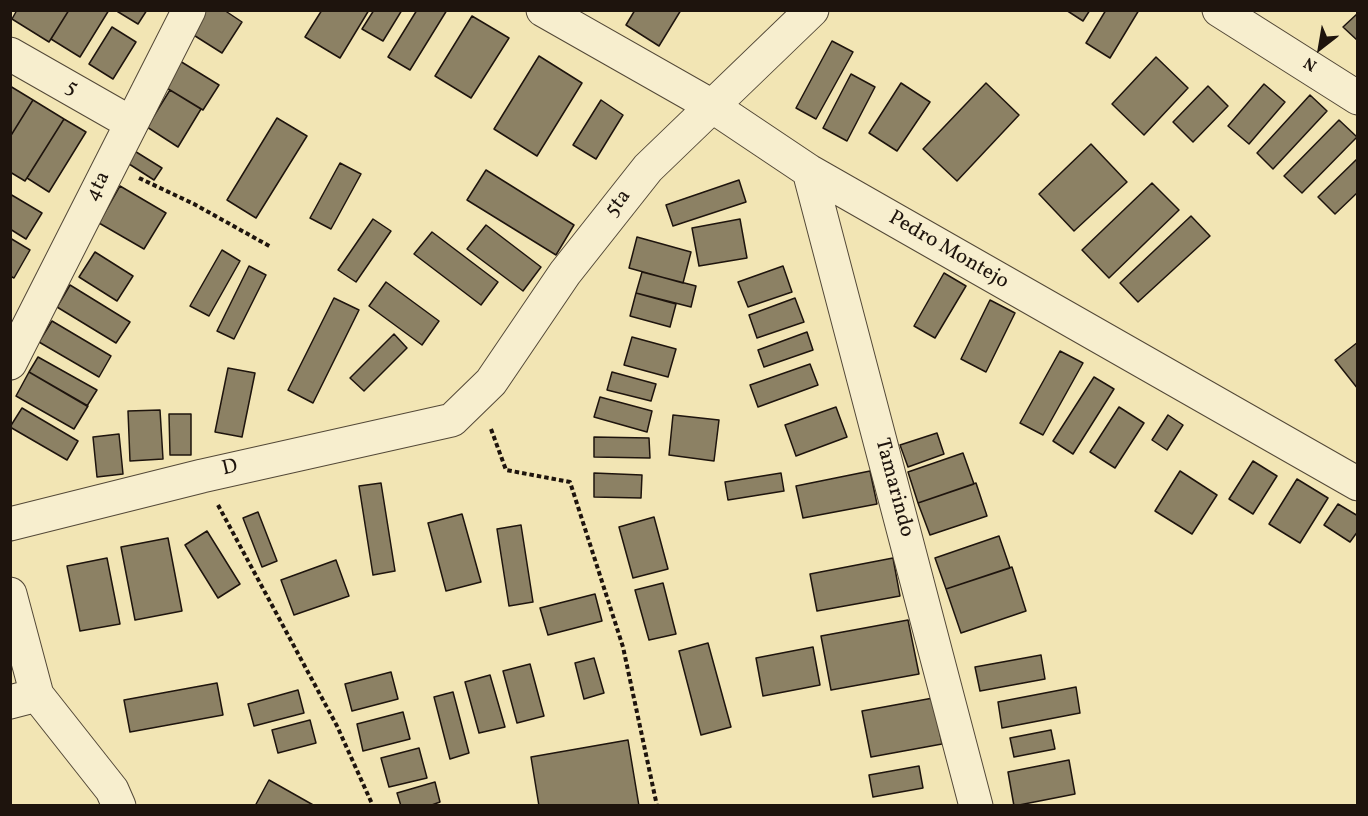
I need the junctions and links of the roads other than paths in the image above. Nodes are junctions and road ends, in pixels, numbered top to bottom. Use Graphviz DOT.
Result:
graph roads {
  1 [pos="189,10"];
  2 [pos="543,10"];
  3 [pos="812,10"];
  4 [pos="1219,10"];
  5 [pos="10,54"];
  6 [pos="1358,98"];
  7 [pos="712,105"];
  8 [pos="131,123"];
  9 [pos="809,171"];
  10 [pos="10,363"];
  11 [pos="452,420"];
  12 [pos="1358,484"];
  13 [pos="10,524"];
  14 [pos="10,594"];
  15 [pos="24,699"];
  16 [pos="119,806"];
  17 [pos="976,806"];
  1 -- 8 [label="street, 4ta"];
  2 -- 7 [label="street, Pedro Montejo"];
  3 -- 7 [label="street, 5ta"];
  4 -- 6 [label="street"];
  5 -- 8 [label="street, 5"];
  7 -- 9 [label="street, Pedro Montejo"];
  7 -- 11 [label="street, 5ta"];
  8 -- 10 [label="street, 4ta"];
  9 -- 12 [label="street, Pedro Montejo"];
  9 -- 17 [label="street, Tamarindo"];
  11 -- 13 [label="street, D"];
  14 -- 15 [label="street"];
  15 -- 16 [label="street"];
}
